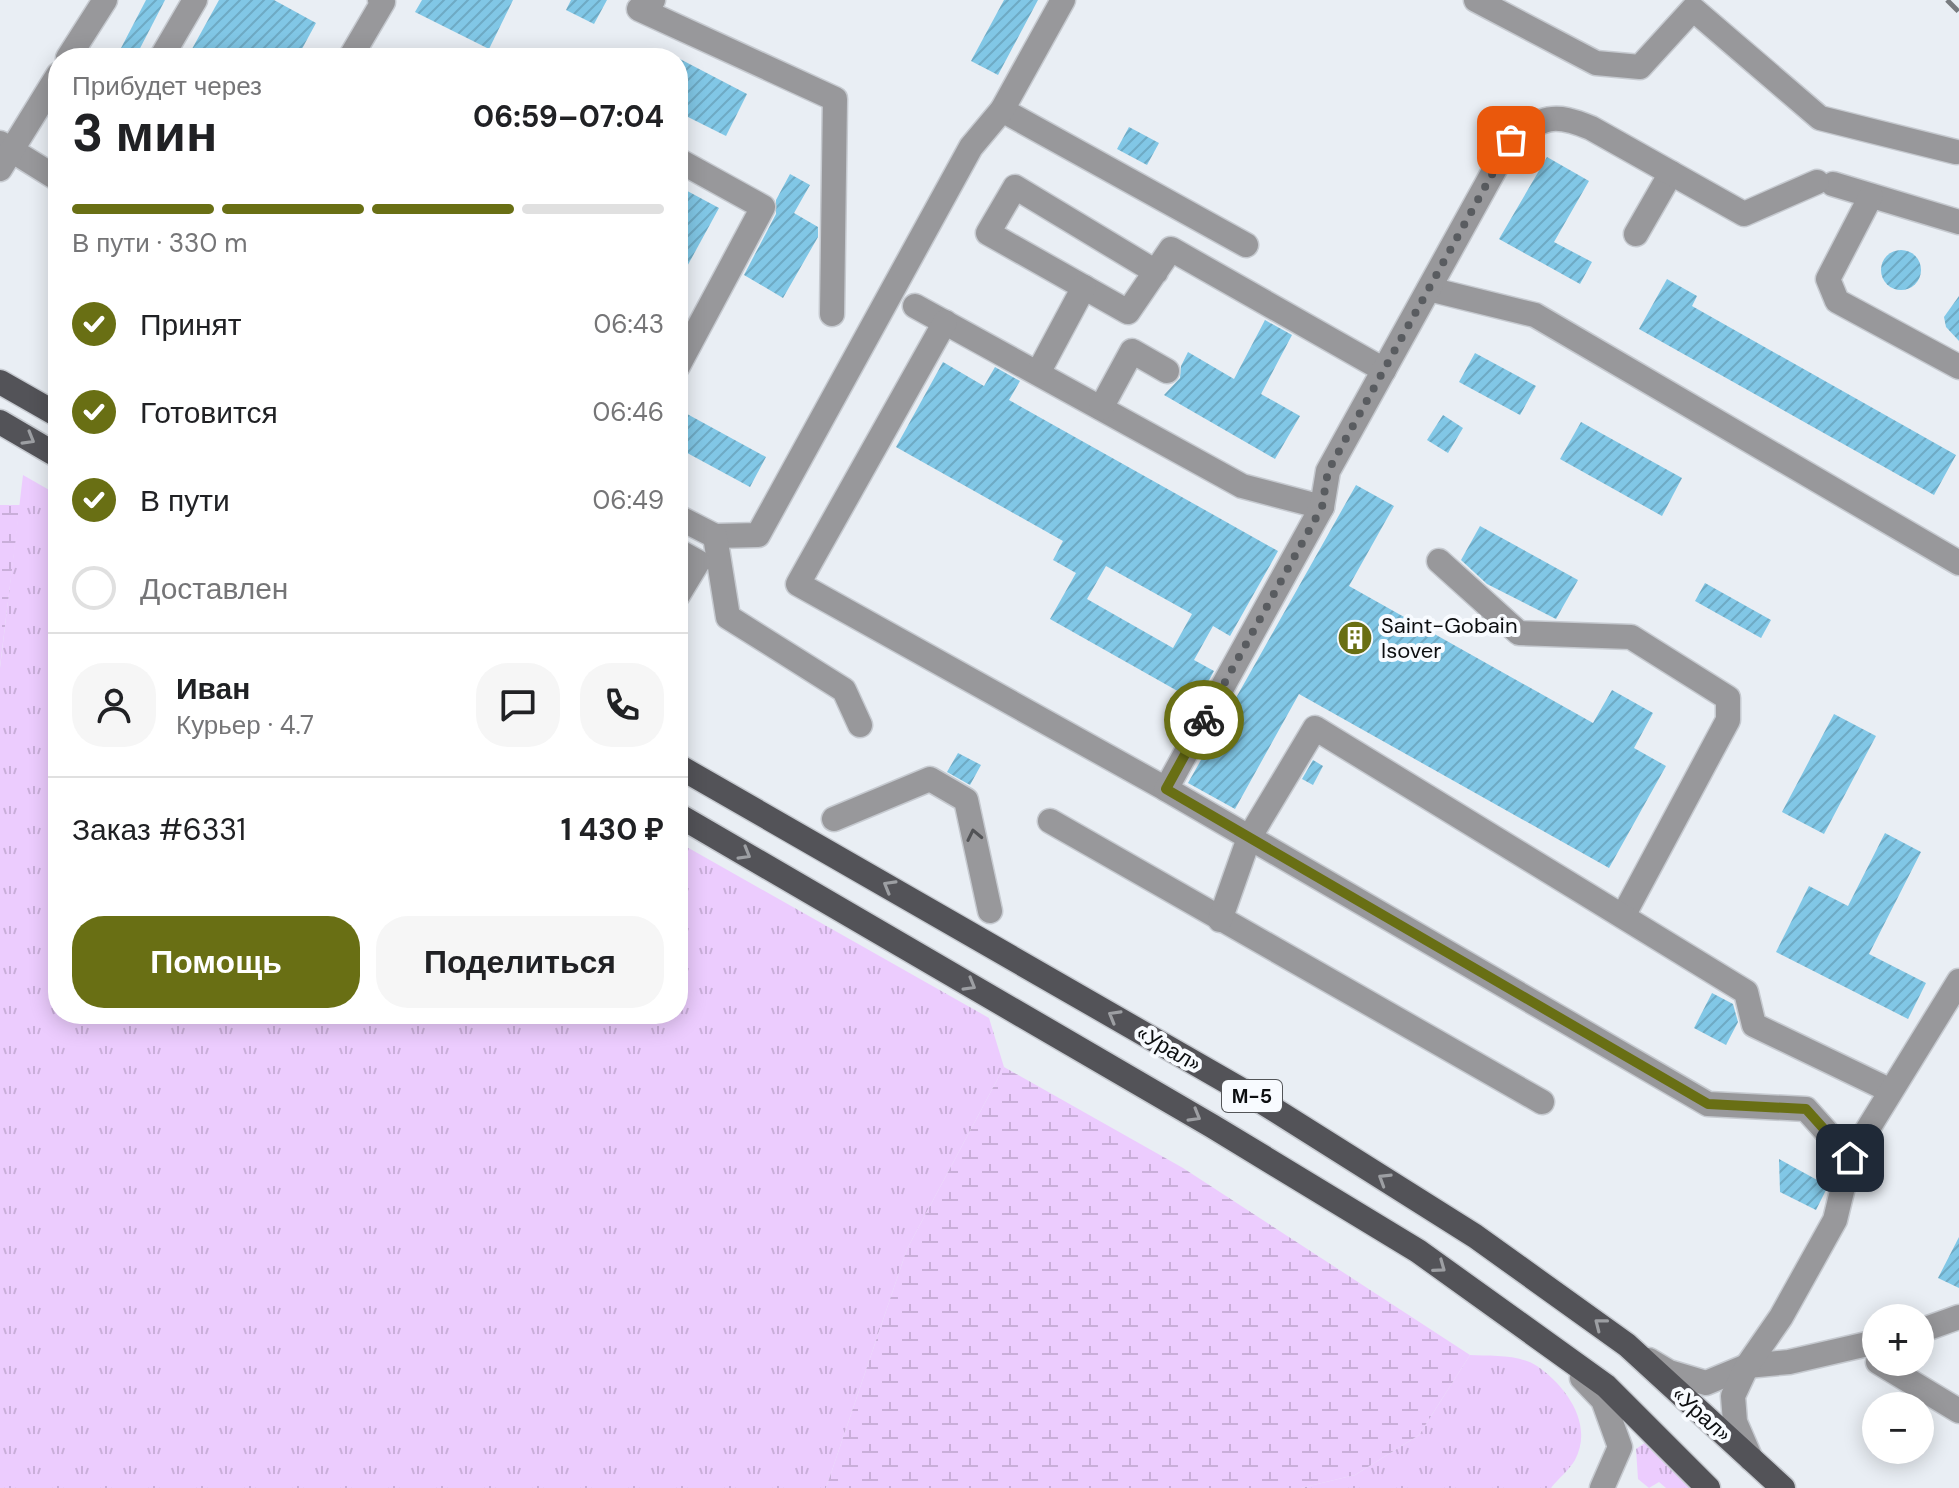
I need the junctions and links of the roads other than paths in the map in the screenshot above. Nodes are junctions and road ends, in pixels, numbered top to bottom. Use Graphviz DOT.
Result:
graph roads {
  1 [pos="195,0"];
  2 [pos="380,0"];
  3 [pos="653,0"];
  4 [pos="1063,0"];
  5 [pos="1476,0"];
  6 [pos="102,1"];
  7 [pos="74,48"];
  8 [pos="167,48"];
  9 [pos="356,48"];
  10 [pos="48,90"];
  11 [pos="1002,110"];
  12 [pos="1956,152"];
  13 [pos="4,154"];
  14 [pos="688,166"];
  15 [pos="48,172"];
  16 [pos="1671,173"];
  17 [pos="1871,196"];
  18 [pos="1959,222"];
  19 [pos="1636,234"];
  20 [pos="1246,245"];
  21 [pos="1156,272"];
  22 [pos="1084,287"];
  23 [pos="1429,289"];
  24 [pos="915,306"];
  25 [pos="832,314"];
  26 [pos="945,322"];
  27 [pos="688,347"];
  28 [pos="1959,367"];
  29 [pos="1384,370"];
  30 [pos="1167,371"];
  31 [pos="1038,373"];
  32 [pos="3,383"];
  33 [pos="1101,408"];
  34 [pos="48,409"];
  35 [pos="0,422"];
  36 [pos="48,450"];
  37 [pos="1322,507"];
  38 [pos="688,522"];
  39 [pos="715,536"];
  40 [pos="688,556"];
  41 [pos="1439,561"];
  42 [pos="1959,563"];
  43 [pos="688,578"];
  44 [pos="860,725"];
  45 [pos="688,772"];
  46 [pos="1166,789"];
  47 [pos="834,819"];
  48 [pos="688,821"];
  49 [pos="1050,821"];
  50 [pos="1249,838"];
  51 [pos="990,911"];
  52 [pos="1623,916"];
  53 [pos="1220,920"];
  54 [pos="1959,981"];
  55 [pos="1889,1090"];
  56 [pos="1542,1102"];
  57 [pos="1850,1158"];
  58 [pos="1959,1317"];
  59 [pos="1934,1326"];
  60 [pos="1543,1340"];
  61 [pos="1862,1344"];
  62 [pos="1627,1345"];
  63 [pos="1747,1366"];
  64 [pos="1900,1376"];
  65 [pos="1959,1411"];
  66 [pos="1751,1459"];
  67 [pos="1602,1488"];
  68 [pos="1708,1488"];
  69 [pos="1783,1488"];
  1 -- 8 [label="street"];
  2 -- 9 [label="street"];
  3 -- 25 [label="street"];
  4 -- 11 [label="street"];
  5 -- 12 [label="street"];
  6 -- 7 [label="street"];
  10 -- 13 [label="street"];
  11 -- 20 [label="street"];
  11 -- 39 [label="street"];
  13 -- 15 [label="street"];
  14 -- 27 [label="street"];
  16 -- 17 [label="street"];
  16 -- 19 [label="street"];
  16 -- 23 [label="street"];
  17 -- 18 [label="street"];
  17 -- 28 [label="street"];
  21 -- 22 [label="street"];
  21 -- 22 [label="street"];
  21 -- 29 [label="street"];
  22 -- 31 [label="street"];
  23 -- 29 [label="street"];
  23 -- 42 [label="street"];
  24 -- 26 [label="street"];
  26 -- 31 [label="street"];
  26 -- 46 [label="street"];
  29 -- 37 [label="street"];
  30 -- 33 [label="street"];
  31 -- 33 [label="street"];
  32 -- 34 [label="main road"];
  33 -- 37 [label="street"];
  35 -- 36 [label="main road, one-way"];
  37 -- 46 [label="street"];
  38 -- 39 [label="street"];
  39 -- 44 [label="street"];
  40 -- 43 [label="street"];
  41 -- 52 [label="street"];
  62 -- 45 [label="main road, «Урал» / М-5, one-way"];
  46 -- 50 [label="street"];
  51 -- 47 [label="street, one-way"];
  48 -- 60 [label="main road, «Урал» / М-5, one-way"];
  49 -- 53 [label="street"];
  50 -- 52 [label="street"];
  50 -- 53 [label="street"];
  50 -- 57 [label="street"];
  52 -- 55 [label="street"];
  53 -- 56 [label="street"];
  54 -- 55 [label="street"];
  55 -- 57 [label="street"];
  57 -- 63 [label="street"];
  58 -- 59 [label="street"];
  60 -- 67 [label="street"];
  60 -- 68 [label="main road, «Урал» / М-5"];
  61 -- 63 [label="street"];
  62 -- 63 [label="street"];
  62 -- 66 [label="main road, «Урал» / М-5"];
  63 -- 66 [label="street"];
  64 -- 65 [label="street"];
  66 -- 69 [label="main road, «Урал» / М-5"];
}
